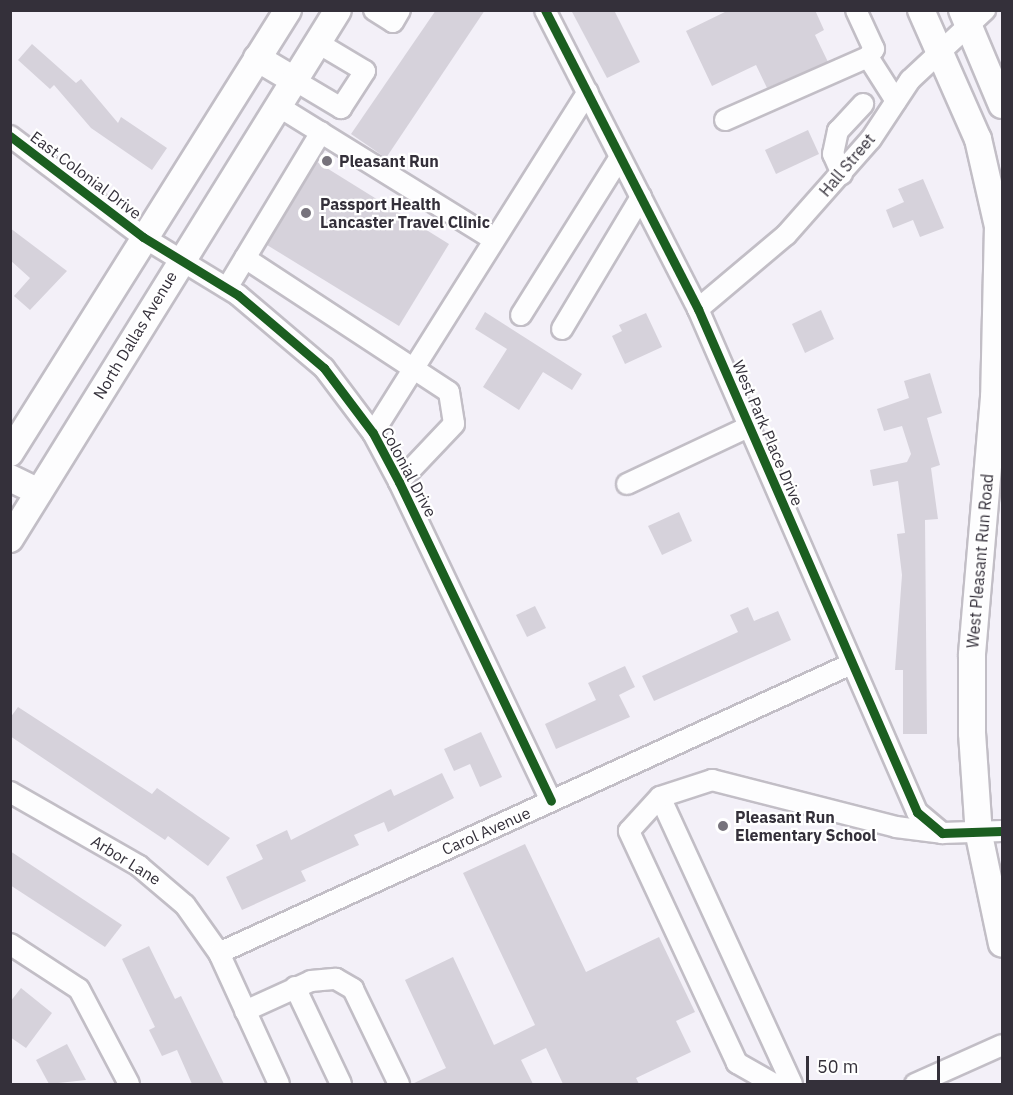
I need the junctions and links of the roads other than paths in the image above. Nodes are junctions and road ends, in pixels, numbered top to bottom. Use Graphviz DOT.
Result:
graph roads {
  1 [pos="288,10"];
  2 [pos="338,10"];
  3 [pos="374,10"];
  4 [pos="400,10"];
  5 [pos="545,10"];
  6 [pos="856,10"];
  7 [pos="921,10"];
  8 [pos="972,15"];
  9 [pos="318,43"];
  10 [pos="940,51"];
  11 [pos="868,57"];
  12 [pos="257,58"];
  13 [pos="294,80"];
  14 [pos="588,92"];
  15 [pos="896,101"];
  16 [pos="863,104"];
  17 [pos="278,105"];
  18 [pos="1002,105"];
  19 [pos="725,120"];
  20 [pos="847,122"];
  21 [pos="321,132"];
  22 [pos="10,136"];
  23 [pos="871,139"];
  24 [pos="621,157"];
  25 [pos="842,174"];
  26 [pos="641,197"];
  27 [pos="143,237"];
  28 [pos="494,240"];
  29 [pos="245,258"];
  30 [pos="180,260"];
  31 [pos="227,288"];
  32 [pos="698,309"];
  33 [pos="521,315"];
  34 [pos="562,329"];
  35 [pos="413,369"];
  36 [pos="998,397"];
  37 [pos="748,427"];
  38 [pos="373,433"];
  39 [pos="10,453"];
  40 [pos="10,478"];
  41 [pos="399,482"];
  42 [pos="627,484"];
  43 [pos="39,492"];
  44 [pos="10,539"];
  45 [pos="851,664"];
  46 [pos="10,792"];
  47 [pos="660,797"];
  48 [pos="551,801"];
  49 [pos="942,833"];
  50 [pos="991,833"];
  51 [pos="10,944"];
  52 [pos="1002,944"];
  53 [pos="219,953"];
  54 [pos="295,987"];
  55 [pos="245,1011"];
  56 [pos="1002,1045"];
  57 [pos="129,1084"];
  58 [pos="279,1084"];
  59 [pos="341,1084"];
  60 [pos="399,1084"];
  61 [pos="774,1084"];
  62 [pos="792,1084"];
  63 [pos="915,1084"];
  1 -- 12 [label="main road"];
  2 -- 9 [label="main road, North Dallas Avenue"];
  3 -- 4 [label="street"];
  5 -- 14 [label="street, West Park Place Drive"];
  6 -- 11 [label="street"];
  7 -- 10 [label="main road, West Pleasant Run Road"];
  8 -- 10 [label="street, Hall Street"];
  8 -- 18 [label="main road"];
  9 -- 13 [label="main road, North Dallas Avenue"];
  9 -- 13 [label="street"];
  10 -- 15 [label="street, Hall Street"];
  10 -- 36 [label="main road, West Pleasant Run Road"];
  11 -- 15 [label="street"];
  11 -- 19 [label="street"];
  12 -- 13 [label="main road"];
  12 -- 27 [label="main road"];
  13 -- 17 [label="main road, North Dallas Avenue"];
  14 -- 24 [label="street, West Park Place Drive"];
  14 -- 28 [label="street"];
  15 -- 23 [label="street, Hall Street"];
  16 -- 20 [label="street"];
  17 -- 21 [label="street"];
  17 -- 30 [label="main road, North Dallas Avenue"];
  20 -- 23 [label="street"];
  20 -- 25 [label="street"];
  21 -- 28 [label="street"];
  21 -- 29 [label="street"];
  22 -- 27 [label="street, East Colonial Drive"];
  23 -- 25 [label="street, Hall Street"];
  24 -- 26 [label="street, West Park Place Drive"];
  24 -- 33 [label="street"];
  25 -- 32 [label="street, Hall Street"];
  26 -- 32 [label="street, West Park Place Drive"];
  26 -- 34 [label="street"];
  27 -- 30 [label="street, Colonial Drive"];
  27 -- 39 [label="main road"];
  28 -- 35 [label="street"];
  29 -- 31 [label="street"];
  29 -- 35 [label="street"];
  30 -- 31 [label="street, Colonial Drive"];
  30 -- 43 [label="main road, North Dallas Avenue"];
  31 -- 38 [label="street, Colonial Drive"];
  32 -- 37 [label="street, West Park Place Drive"];
  35 -- 38 [label="street"];
  35 -- 41 [label="street"];
  36 -- 50 [label="main road, West Pleasant Run Road"];
  37 -- 42 [label="street"];
  37 -- 45 [label="street, West Park Place Drive"];
  38 -- 41 [label="street, Colonial Drive"];
  40 -- 43 [label="main road"];
  41 -- 48 [label="street, Colonial Drive"];
  43 -- 44 [label="main road, North Dallas Avenue"];
  45 -- 48 [label="street, Carol Avenue"];
  45 -- 49 [label="street, West Park Place Drive"];
  46 -- 53 [label="street, Arbor Lane"];
  47 -- 49 [label="street"];
  47 -- 61 [label="street"];
  47 -- 62 [label="street"];
  48 -- 53 [label="street, Carol Avenue"];
  49 -- 50 [label="street"];
  50 -- 52 [label="main road, West Pleasant Run Road"];
  51 -- 57 [label="street"];
  53 -- 55 [label="street, Arbor Lane"];
  54 -- 55 [label="street"];
  54 -- 59 [label="street"];
  54 -- 60 [label="street"];
  55 -- 58 [label="street, Arbor Lane"];
  56 -- 63 [label="street"];
}
